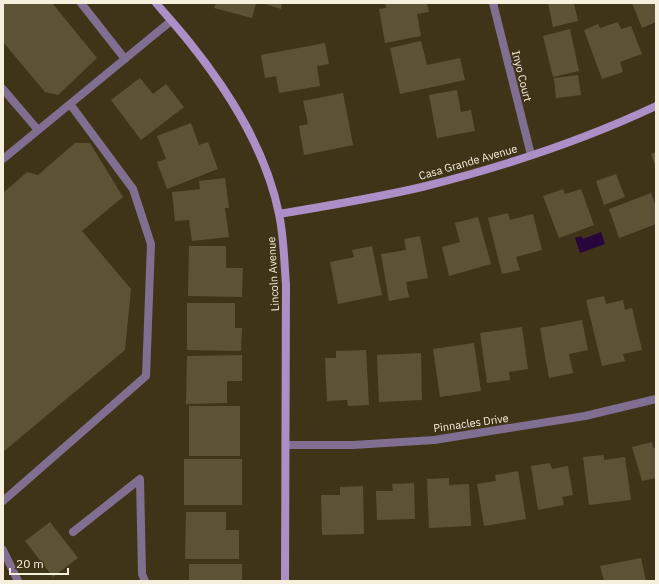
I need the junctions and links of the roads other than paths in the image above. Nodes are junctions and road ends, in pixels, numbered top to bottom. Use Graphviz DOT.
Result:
graph roads {
  1 [pos="81,3"];
  2 [pos="156,3"];
  3 [pos="493,3"];
  4 [pos="171,21"];
  5 [pos="125,59"];
  6 [pos="3,89"];
  7 [pos="70,104"];
  8 [pos="656,106"];
  9 [pos="38,130"];
  10 [pos="530,155"];
  11 [pos="3,159"];
  12 [pos="279,214"];
  13 [pos="656,399"];
  14 [pos="286,445"];
  15 [pos="3,501"];
  16 [pos="73,532"];
  17 [pos="3,550"];
  18 [pos="18,581"];
  19 [pos="145,581"];
  20 [pos="285,581"];
  1 -- 5 [label="street"];
  2 -- 4 [label="street, Lincoln Avenue"];
  3 -- 10 [label="street, Inyo Court"];
  4 -- 5 [label="street"];
  4 -- 12 [label="street, Lincoln Avenue"];
  5 -- 7 [label="street"];
  6 -- 9 [label="street"];
  7 -- 9 [label="street"];
  7 -- 15 [label="street"];
  8 -- 10 [label="street, Casa Grande Avenue"];
  9 -- 11 [label="street"];
  10 -- 12 [label="street, Casa Grande Avenue"];
  12 -- 14 [label="street, Lincoln Avenue"];
  13 -- 14 [label="street, Pinnacles Drive"];
  14 -- 20 [label="street, Lincoln Avenue"];
  16 -- 19 [label="street"];
  17 -- 18 [label="street"];
}
